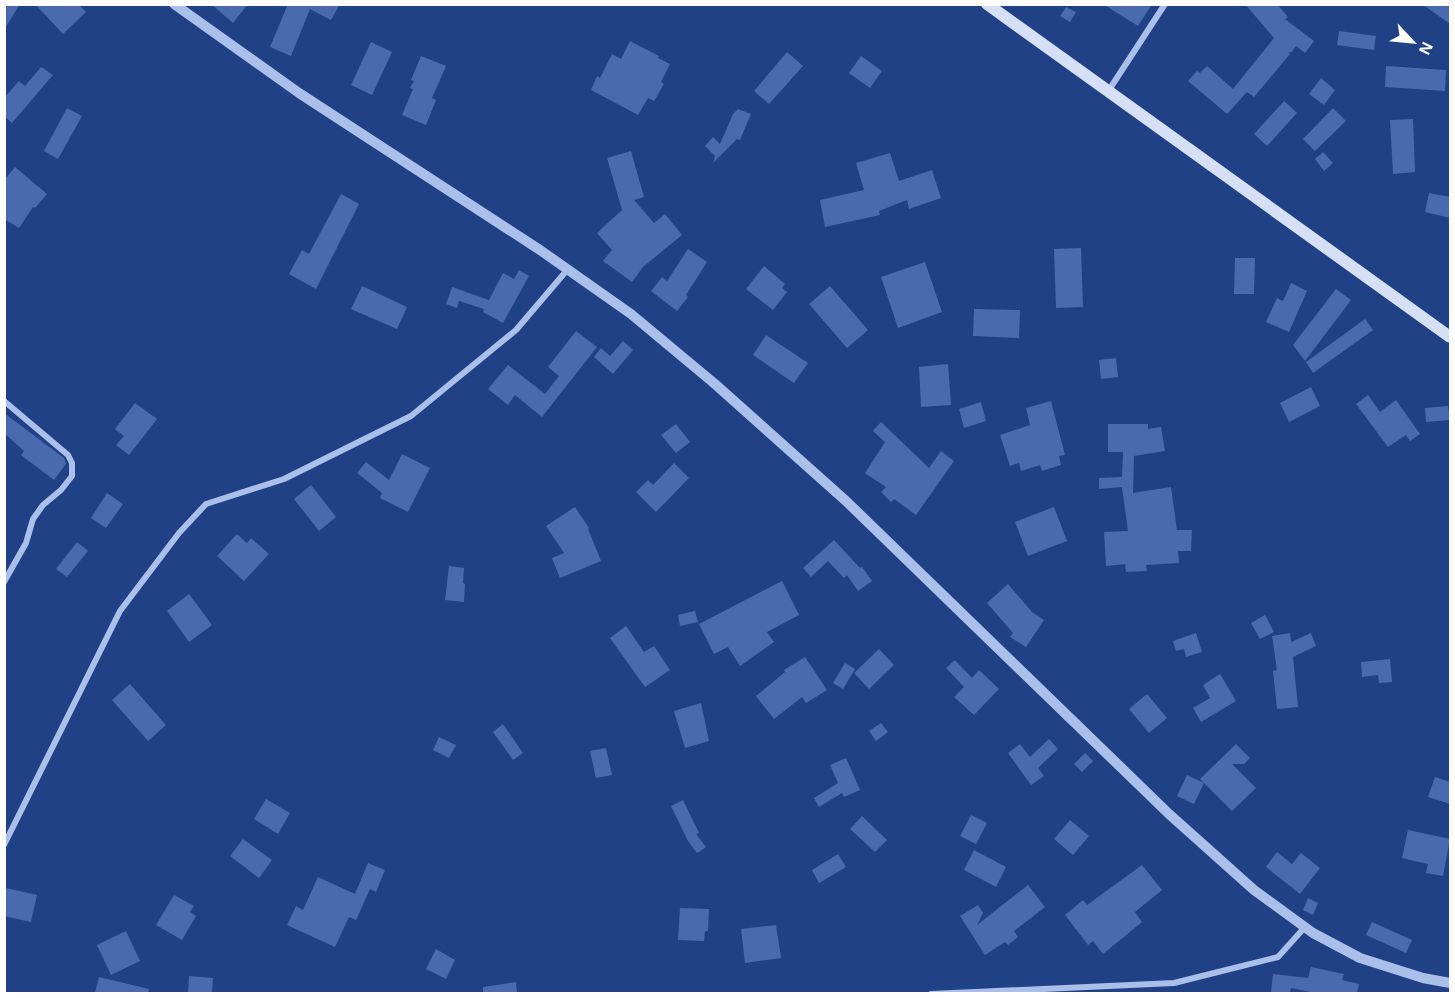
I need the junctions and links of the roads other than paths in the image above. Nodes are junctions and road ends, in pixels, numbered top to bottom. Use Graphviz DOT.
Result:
graph roads {
  1 [pos="174,4"];
  2 [pos="987,4"];
  3 [pos="1165,4"];
  4 [pos="1108,90"];
  5 [pos="567,269"];
  6 [pos="1450,337"];
  7 [pos="4,401"];
  8 [pos="4,582"];
  9 [pos="4,845"];
  10 [pos="1305,927"];
  11 [pos="1450,983"];
  12 [pos="931,993"];
  1 -- 5 [label="street"];
  2 -- 4 [label="main road"];
  3 -- 4 [label="street"];
  4 -- 6 [label="main road"];
  5 -- 9 [label="street"];
  5 -- 10 [label="street"];
  7 -- 8 [label="street"];
  10 -- 11 [label="street"];
  10 -- 12 [label="street"];
}
